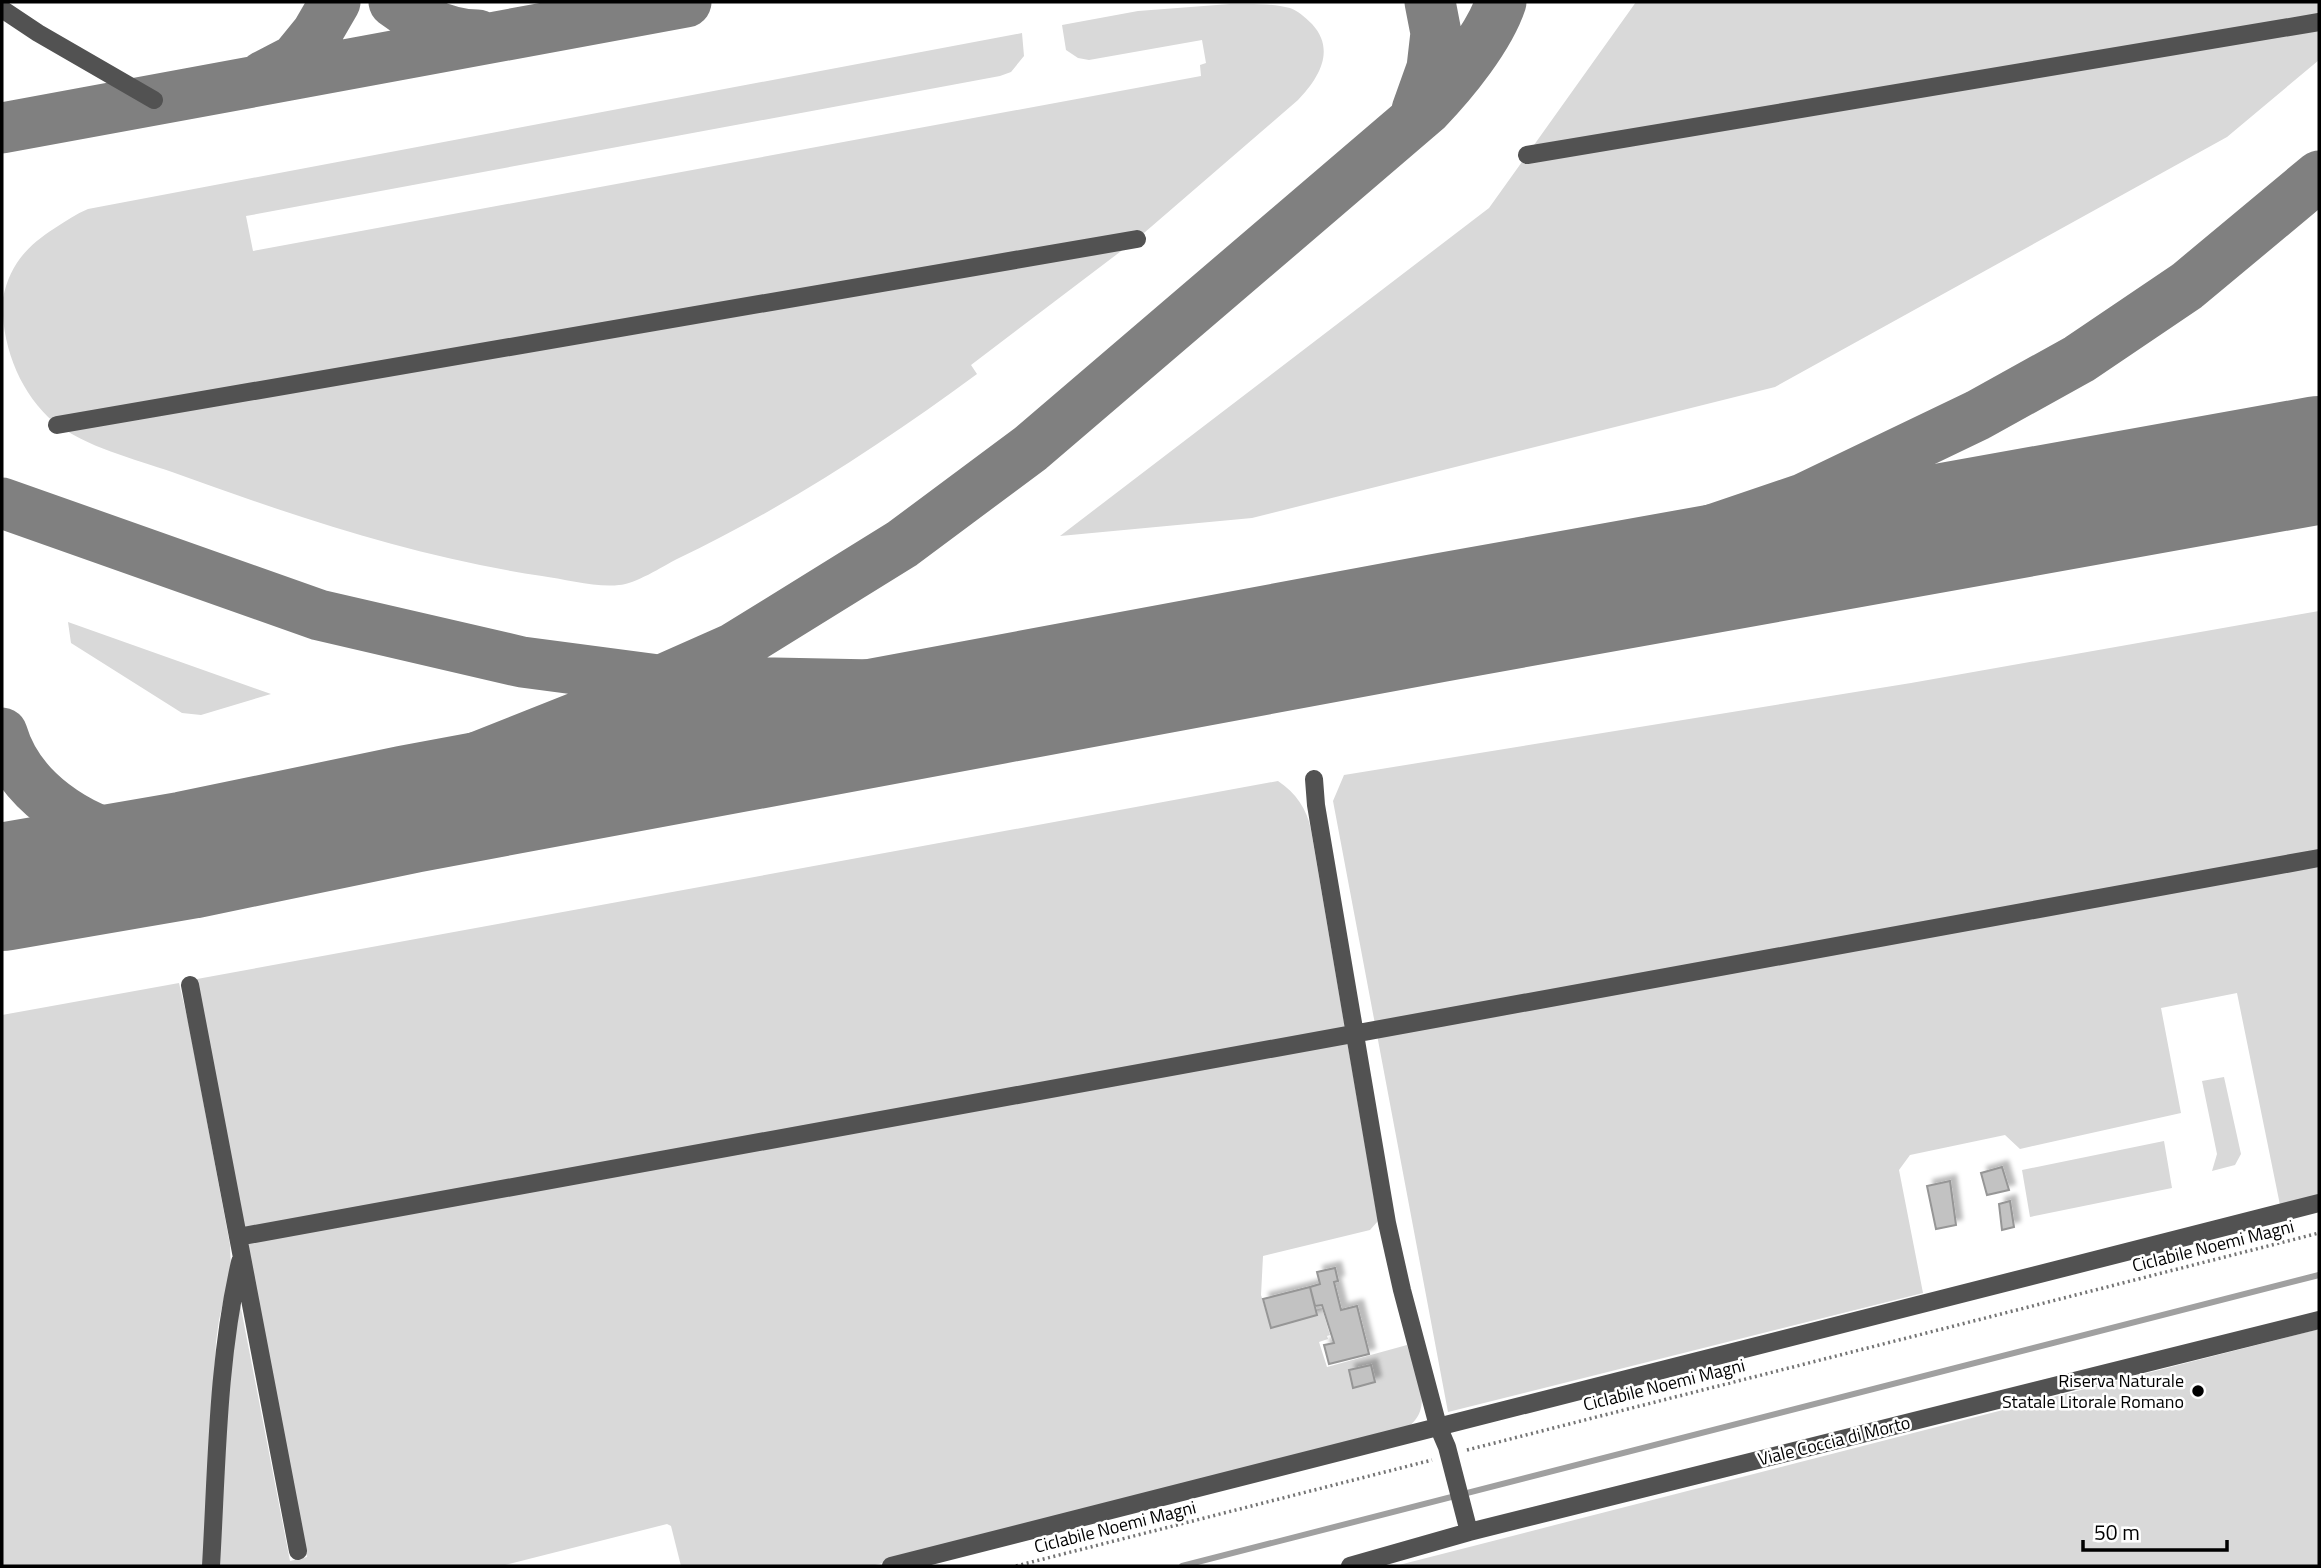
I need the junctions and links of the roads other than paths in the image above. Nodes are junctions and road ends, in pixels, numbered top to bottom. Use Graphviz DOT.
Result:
graph roads {
  1 [pos="2,9"];
  2 [pos="2319,22"];
  3 [pos="154,100"];
  4 [pos="1527,155"];
  5 [pos="1137,239"];
  6 [pos="57,425"];
  7 [pos="1314,779"];
  8 [pos="2319,858"];
  9 [pos="190,985"];
  10 [pos="2319,1203"];
  11 [pos="238,1237"];
  12 [pos="241,1256"];
  13 [pos="2319,1320"];
  14 [pos="1438,1426"];
  15 [pos="1469,1532"];
  16 [pos="298,1551"];
  17 [pos="211,1566"];
  18 [pos="891,1566"];
  19 [pos="1350,1566"];
  1 -- 3 [label="street"];
  2 -- 4 [label="street"];
  5 -- 6 [label="street"];
  7 -- 14 [label="street"];
  8 -- 11 [label="street"];
  9 -- 11 [label="street"];
  10 -- 14 [label="street"];
  11 -- 12 [label="street"];
  12 -- 16 [label="street"];
  12 -- 17 [label="street"];
  13 -- 15 [label="street, Viale Coccia di Morto"];
  14 -- 15 [label="street"];
  14 -- 18 [label="street"];
  15 -- 19 [label="street, Viale Coccia di Morto"];
}
